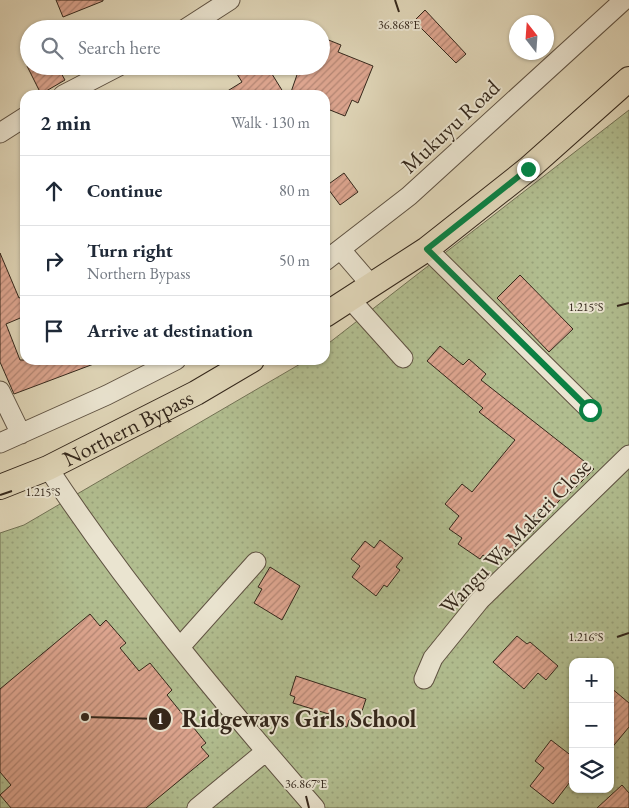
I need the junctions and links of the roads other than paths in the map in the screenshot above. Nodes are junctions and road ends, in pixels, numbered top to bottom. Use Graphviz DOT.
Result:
graph roads {
  1 [pos="230,0"];
  2 [pos="624,0"];
  3 [pos="200,20"];
  4 [pos="102,75"];
  5 [pos="629,79"];
  6 [pos="73,90"];
  7 [pos="20,120"];
  8 [pos="0,133"];
  9 [pos="427,249"];
  10 [pos="341,250"];
  11 [pos="330,258"];
  12 [pos="372,286"];
  13 [pos="350,300"];
  14 [pos="330,312"];
  15 [pos="403,358"];
  16 [pos="166,365"];
  17 [pos="244,365"];
  18 [pos="0,391"];
  19 [pos="590,410"];
  20 [pos="22,434"];
  21 [pos="0,443"];
  22 [pos="629,455"];
  23 [pos="48,468"];
  24 [pos="1,484"];
  25 [pos="256,562"];
  26 [pos="180,647"];
  27 [pos="424,679"];
  28 [pos="266,752"];
  29 [pos="197,808"];
  30 [pos="315,808"];
  1 -- 3 [label="street"];
  2 -- 10 [label="street, Mukuyu Road"];
  4 -- 6 [label="street"];
  5 -- 9 [label="main road"];
  7 -- 8 [label="street"];
  9 -- 12 [label="main road"];
  9 -- 19 [label="street"];
  10 -- 11 [label="street, Mukuyu Road"];
  10 -- 12 [label="street"];
  12 -- 13 [label="main road"];
  13 -- 14 [label="main road"];
  13 -- 15 [label="street"];
  16 -- 20 [label="street"];
  17 -- 23 [label="main road, Northern Bypass"];
  18 -- 20 [label="street"];
  20 -- 21 [label="street"];
  22 -- 27 [label="street, Wangu Wa Makeri Close"];
  23 -- 24 [label="main road, Northern Bypass"];
  23 -- 26 [label="street"];
  25 -- 26 [label="street"];
  26 -- 28 [label="street"];
  28 -- 29 [label="street"];
  28 -- 30 [label="street"];
}
